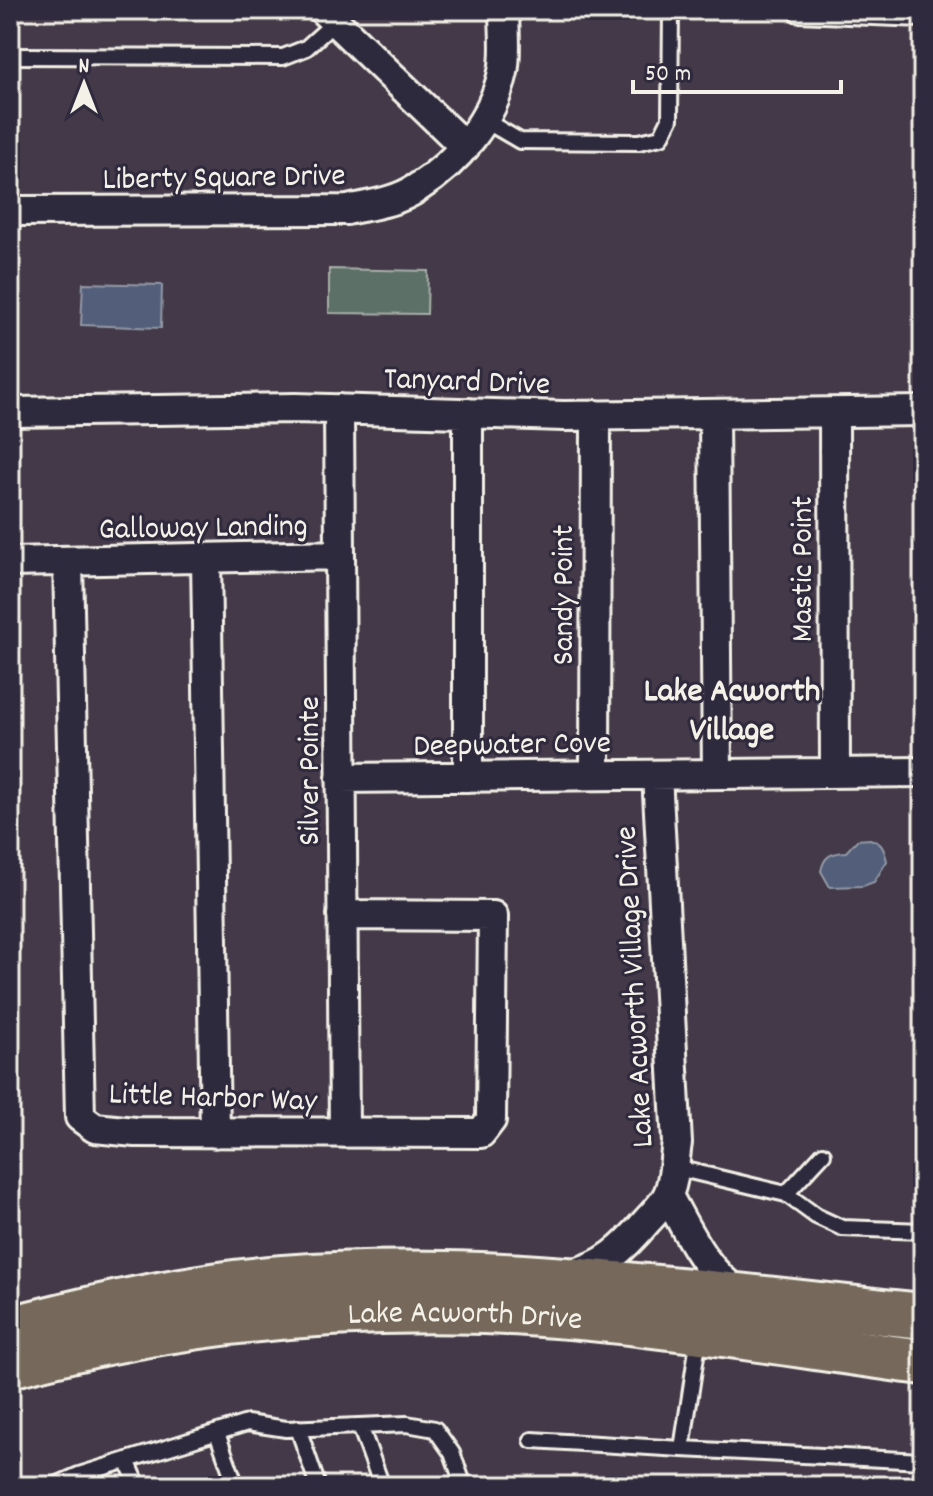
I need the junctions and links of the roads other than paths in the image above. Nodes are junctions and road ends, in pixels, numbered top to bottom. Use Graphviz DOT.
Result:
graph roads {
  1 [pos="504,10"];
  2 [pos="671,10"];
  3 [pos="798,10"];
  4 [pos="329,16"];
  5 [pos="923,19"];
  6 [pos="10,56"];
  7 [pos="484,120"];
  8 [pos="465,147"];
  9 [pos="10,211"];
  10 [pos="339,409"];
  11 [pos="923,411"];
  12 [pos="10,412"];
  13 [pos="468,413"];
  14 [pos="834,413"];
  15 [pos="714,414"];
  16 [pos="596,415"];
  17 [pos="340,555"];
  18 [pos="206,559"];
  19 [pos="10,562"];
  20 [pos="68,562"];
  21 [pos="923,772"];
  22 [pos="835,773"];
  23 [pos="717,774"];
  24 [pos="595,775"];
  25 [pos="657,775"];
  26 [pos="468,777"];
  27 [pos="341,778"];
  28 [pos="342,915"];
  29 [pos="215,1133"];
  30 [pos="344,1133"];
  31 [pos="823,1154"];
  32 [pos="673,1167"];
  33 [pos="786,1194"];
  34 [pos="668,1196"];
  35 [pos="923,1231"];
  36 [pos="553,1279"];
  37 [pos="746,1297"];
  38 [pos="923,1316"];
  39 [pos="10,1329"];
  40 [pos="700,1332"];
  41 [pos="923,1362"];
  42 [pos="10,1365"];
  43 [pos="360,1426"];
  44 [pos="298,1428"];
  45 [pos="217,1433"];
  46 [pos="532,1440"];
  47 [pos="682,1449"];
  48 [pos="127,1460"];
  49 [pos="923,1461"];
  50 [pos="54,1486"];
  51 [pos="138,1486"];
  52 [pos="236,1486"];
  53 [pos="318,1486"];
  54 [pos="382,1486"];
  55 [pos="464,1486"];
  1 -- 7 [label="street, Liberty Square Drive"];
  2 -- 7 [label="lane"];
  3 -- 5 [label="lane"];
  4 -- 6 [label="lane"];
  4 -- 8 [label="street"];
  7 -- 8 [label="street, Liberty Square Drive"];
  8 -- 9 [label="street, Liberty Square Drive"];
  10 -- 12 [label="street, Tanyard Drive"];
  10 -- 13 [label="street, Tanyard Drive"];
  10 -- 17 [label="street, Silver Pointe"];
  11 -- 14 [label="street, Tanyard Drive"];
  13 -- 16 [label="street, Tanyard Drive"];
  13 -- 26 [label="street"];
  14 -- 15 [label="street, Tanyard Drive"];
  14 -- 22 [label="street, Mastic Point"];
  15 -- 16 [label="street, Tanyard Drive"];
  15 -- 23 [label="street"];
  16 -- 24 [label="street, Sandy Point"];
  17 -- 18 [label="street, Galloway Landing"];
  17 -- 27 [label="street, Silver Pointe"];
  18 -- 20 [label="street, Galloway Landing"];
  18 -- 29 [label="street"];
  19 -- 20 [label="street"];
  20 -- 29 [label="street, Little Harbor Way"];
  21 -- 22 [label="street, Deepwater Cove"];
  22 -- 23 [label="street, Deepwater Cove"];
  23 -- 25 [label="street, Deepwater Cove"];
  24 -- 25 [label="street, Deepwater Cove"];
  24 -- 26 [label="street, Deepwater Cove"];
  25 -- 32 [label="street, Lake Acworth Village Drive"];
  26 -- 27 [label="street, Deepwater Cove"];
  27 -- 28 [label="street, Silver Pointe"];
  28 -- 30 [label="street, Silver Pointe"];
  28 -- 30 [label="street, Little Harbor Way"];
  29 -- 30 [label="street, Little Harbor Way"];
  31 -- 33 [label="lane"];
  32 -- 33 [label="lane"];
  32 -- 34 [label="street, Lake Acworth Village Drive"];
  33 -- 35 [label="lane"];
  34 -- 36 [label="street"];
  34 -- 37 [label="street"];
  36 -- 37 [label="main road, Lake Acworth Drive"];
  36 -- 39 [label="main road, Lake Acworth Drive"];
  37 -- 38 [label="main road, Lake Acworth Drive"];
  40 -- 41 [label="main road, Lake Acworth Drive"];
  40 -- 42 [label="main road, Lake Acworth Drive"];
  40 -- 47 [label="lane"];
  43 -- 44 [label="lane"];
  43 -- 54 [label="lane"];
  43 -- 55 [label="lane"];
  44 -- 45 [label="lane"];
  44 -- 53 [label="lane"];
  45 -- 48 [label="lane"];
  45 -- 52 [label="lane"];
  46 -- 47 [label="lane"];
  47 -- 49 [label="lane"];
  48 -- 50 [label="lane"];
  48 -- 51 [label="lane"];
}
